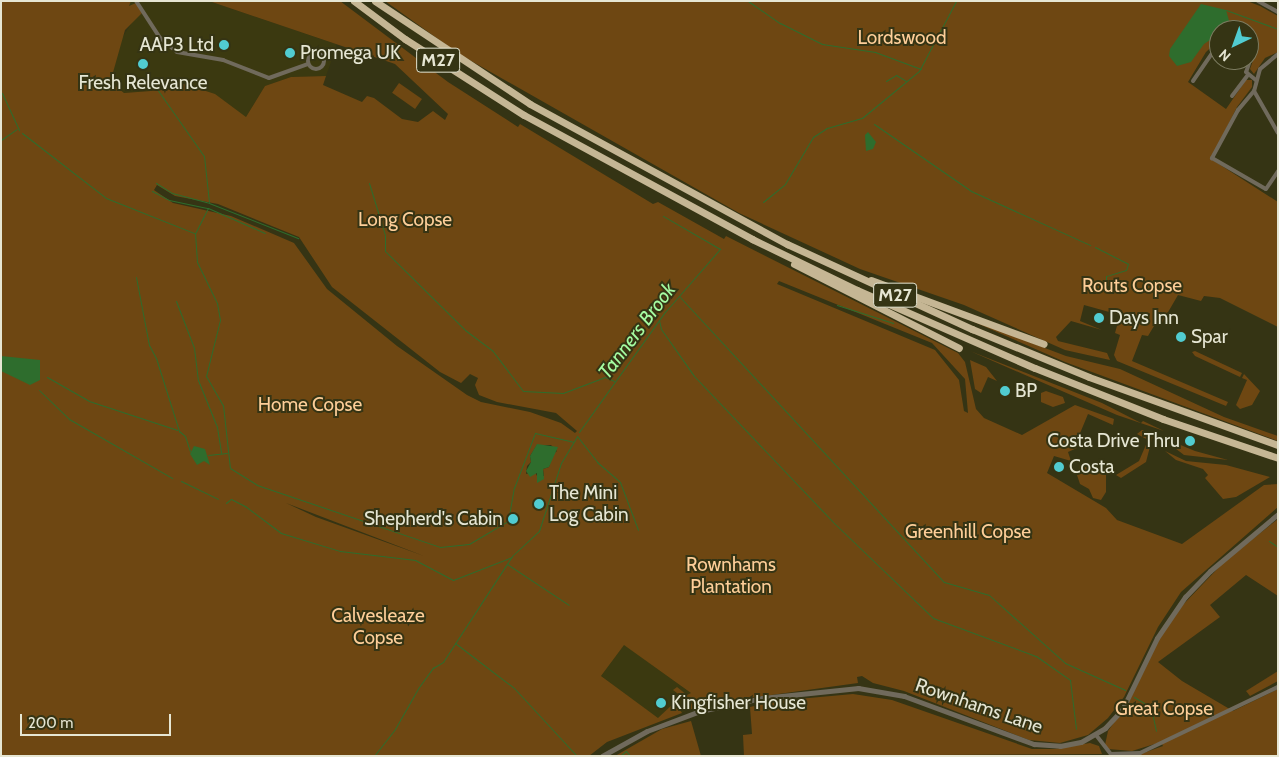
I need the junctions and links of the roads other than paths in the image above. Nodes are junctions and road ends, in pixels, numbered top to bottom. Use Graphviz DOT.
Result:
graph roads {
  1 [pos="136,1"];
  2 [pos="354,1"];
  3 [pos="375,1"];
  4 [pos="1258,1"];
  5 [pos="1266,3"];
  6 [pos="1278,12"];
  7 [pos="1278,54"];
  8 [pos="1272,57"];
  9 [pos="1209,58"];
  10 [pos="1278,61"];
  11 [pos="308,64"];
  12 [pos="1247,70"];
  13 [pos="1248,75"];
  14 [pos="1256,80"];
  15 [pos="1193,81"];
  16 [pos="1254,91"];
  17 [pos="1232,96"];
  18 [pos="1278,134"];
  19 [pos="1278,171"];
  20 [pos="752,239"];
  21 [pos="854,276"];
  22 [pos="1044,344"];
  23 [pos="959,348"];
  24 [pos="1278,446"];
  25 [pos="1278,458"];
  26 [pos="1278,514"];
  27 [pos="1278,687"];
  28 [pos="1096,735"];
  29 [pos="602,756"];
  1 -- 11 [label="street"];
  2 -- 20 [label="highway, M27"];
  3 -- 21 [label="highway, M27"];
  4 -- 5 [label="street"];
  5 -- 6 [label="street"];
  7 -- 8 [label="street"];
  8 -- 10 [label="street"];
  8 -- 14 [label="street"];
  9 -- 15 [label="street"];
  11 -- 11 [label="street"];
  12 -- 13 [label="street"];
  13 -- 14 [label="street"];
  13 -- 17 [label="street"];
  14 -- 16 [label="street"];
  16 -- 18 [label="street"];
  16 -- 19 [label="street"];
  20 -- 23 [label="highway, M27"];
  20 -- 25 [label="highway, M27"];
  21 -- 22 [label="highway, M27"];
  21 -- 24 [label="highway, M27"];
  26 -- 28 [label="street, Rownhams Lane"];
  27 -- 28 [label="street"];
  28 -- 29 [label="street, Rownhams Lane"];
}
